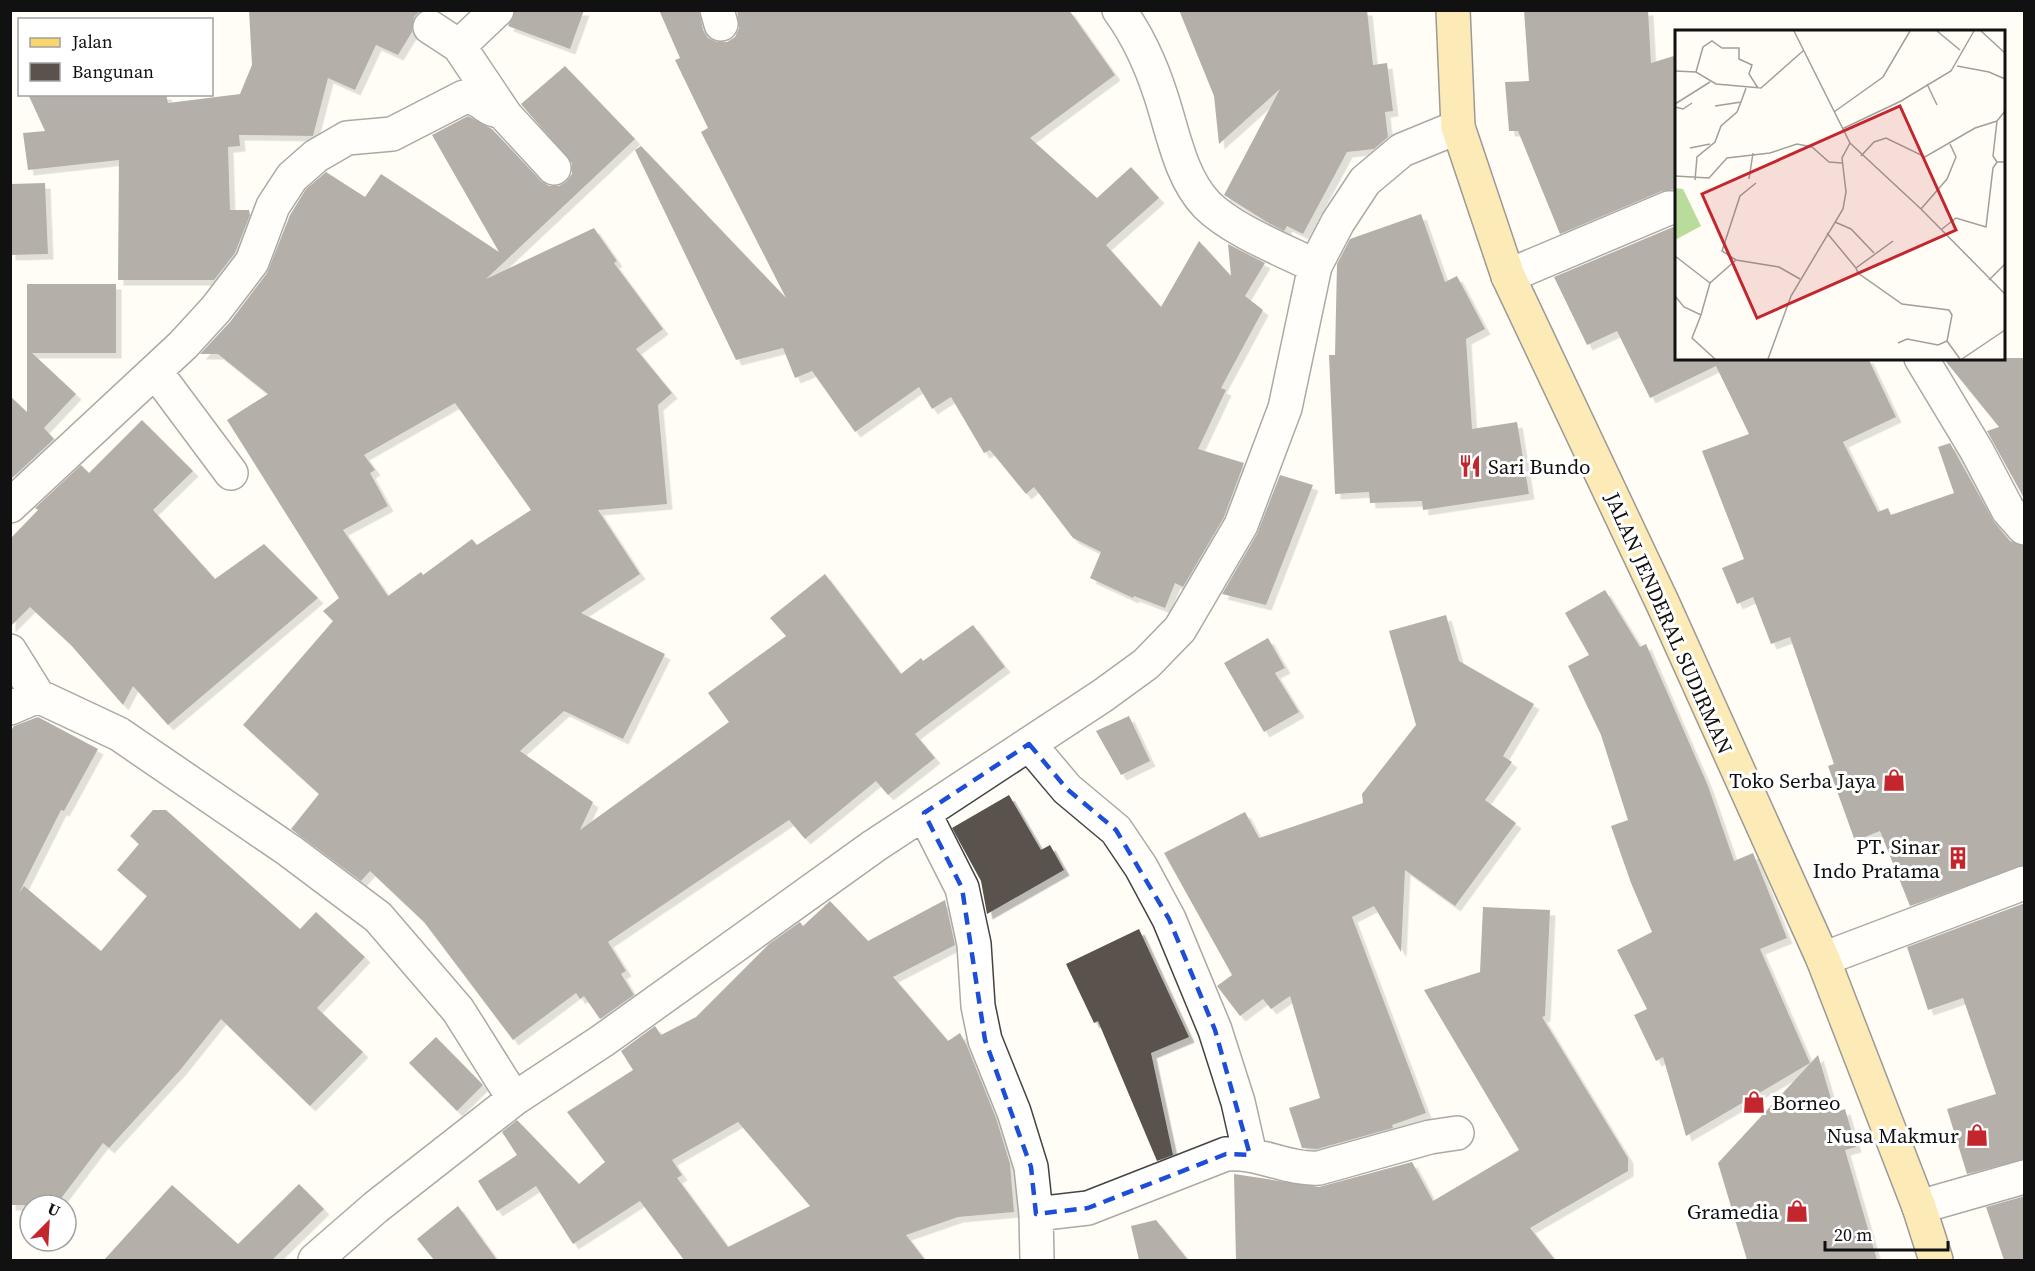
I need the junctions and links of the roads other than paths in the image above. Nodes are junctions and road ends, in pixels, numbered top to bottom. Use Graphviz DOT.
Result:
graph roads {
  1 [pos="1119,10"];
  2 [pos="1453,10"];
  3 [pos="430,27"];
  4 [pos="478,28"];
  5 [pos="502,110"];
  6 [pos="1458,127"];
  7 [pos="554,168"];
  8 [pos="1675,208"];
  9 [pos="1315,266"];
  10 [pos="1508,276"];
  11 [pos="1922,360"];
  12 [pos="155,370"];
  13 [pos="231,472"];
  14 [pos="10,506"];
  15 [pos="2025,528"];
  16 [pos="10,651"];
  17 [pos="24,702"];
  18 [pos="1029,744"];
  19 [pos="924,813"];
  20 [pos="2025,883"];
  21 [pos="1823,959"];
  22 [pos="514,1099"];
  23 [pos="1457,1133"];
  24 [pos="1251,1155"];
  25 [pos="2025,1177"];
  26 [pos="1919,1208"];
  27 [pos="1036,1214"];
  28 [pos="315,1260"];
  29 [pos="1037,1260"];
  30 [pos="1936,1260"];
  1 -- 9 [label="street"];
  2 -- 6 [label="main road, JALAN JENDERAL SUDIRMAN"];
  3 -- 4 [label="street"];
  4 -- 5 [label="street"];
  5 -- 7 [label="street"];
  5 -- 12 [label="street"];
  6 -- 9 [label="street"];
  6 -- 10 [label="main road, JALAN JENDERAL SUDIRMAN"];
  8 -- 10 [label="street"];
  9 -- 18 [label="street"];
  10 -- 21 [label="main road, JALAN JENDERAL SUDIRMAN"];
  11 -- 15 [label="street"];
  12 -- 13 [label="street"];
  12 -- 14 [label="street"];
  16 -- 17 [label="street"];
  17 -- 22 [label="street"];
  18 -- 19 [label="street"];
  18 -- 24 [label="street"];
  19 -- 22 [label="street"];
  19 -- 27 [label="street"];
  20 -- 21 [label="street"];
  21 -- 26 [label="main road, JALAN JENDERAL SUDIRMAN"];
  22 -- 28 [label="street"];
  23 -- 24 [label="street"];
  24 -- 27 [label="street"];
  25 -- 26 [label="street"];
  26 -- 30 [label="main road, JALAN JENDERAL SUDIRMAN"];
  27 -- 29 [label="street"];
}
